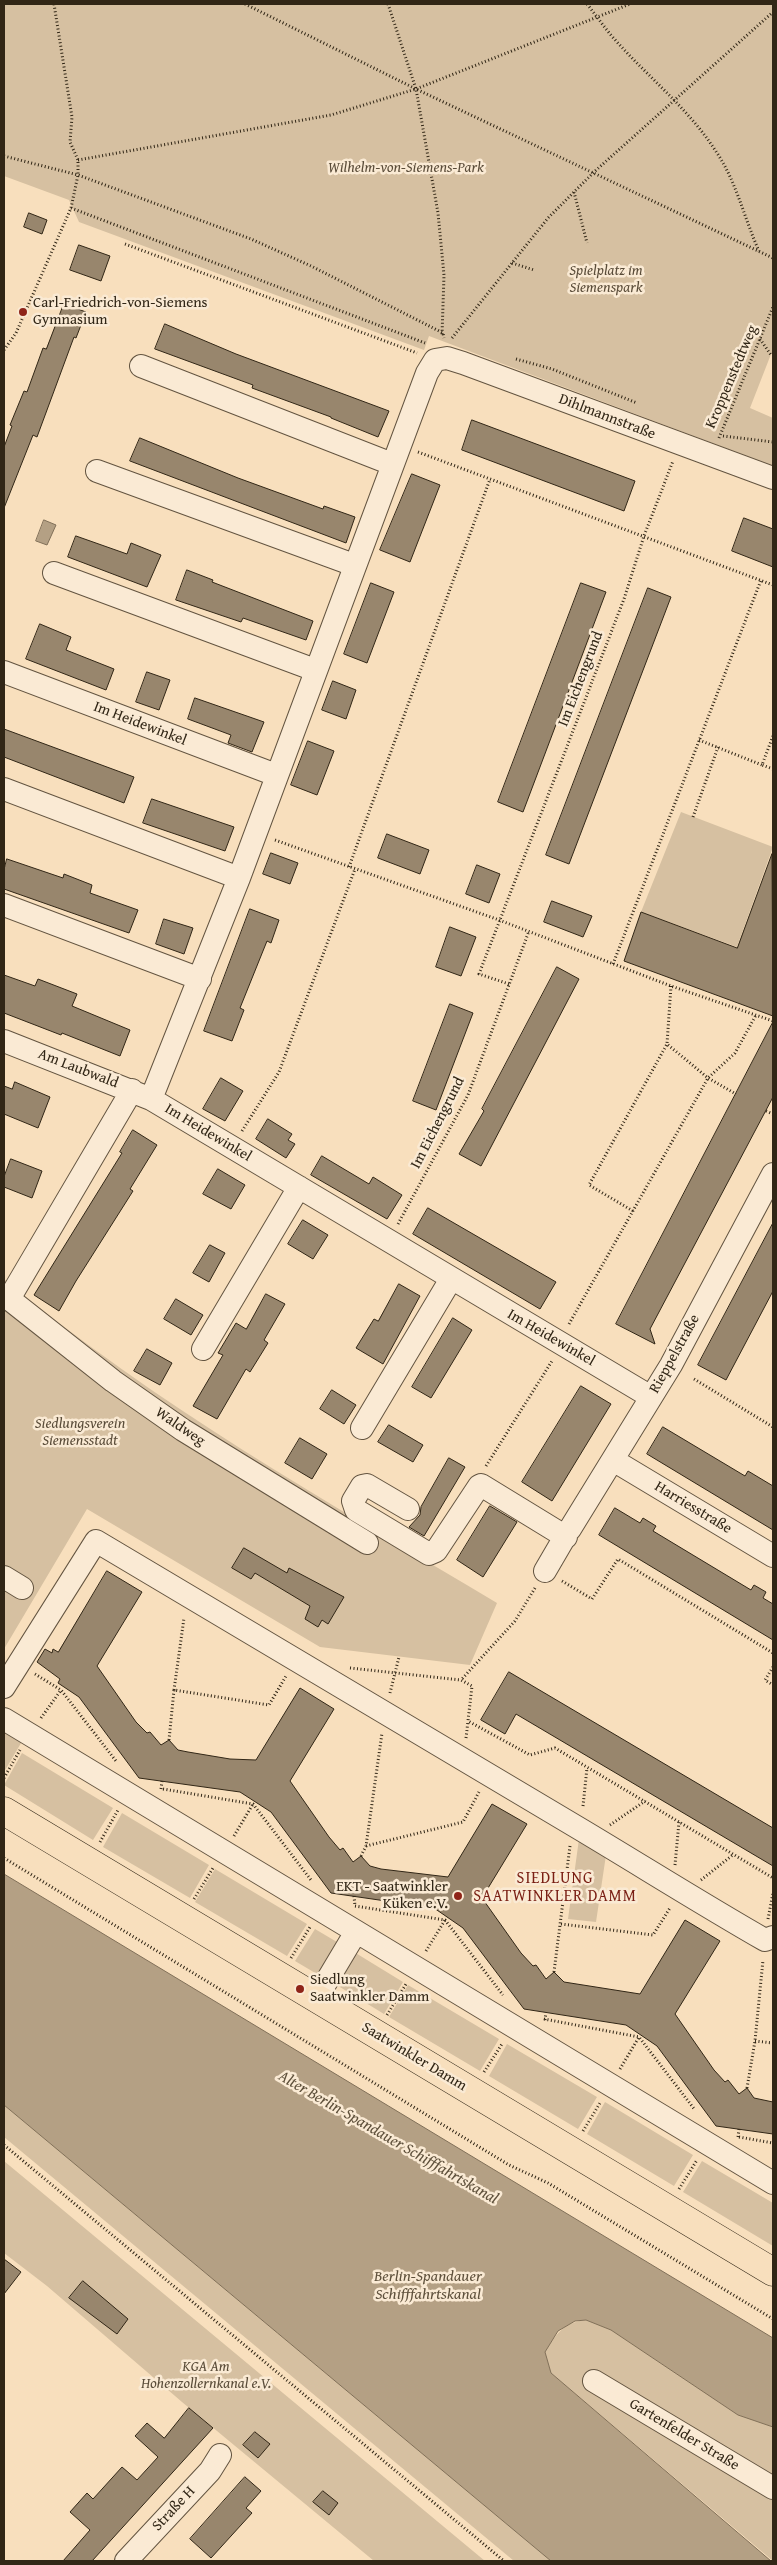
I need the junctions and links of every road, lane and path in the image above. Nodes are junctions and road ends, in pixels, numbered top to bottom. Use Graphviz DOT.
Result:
graph roads {
  1 [pos="54,4"];
  2 [pos="245,4"];
  3 [pos="388,4"];
  4 [pos="587,4"];
  5 [pos="630,4"];
  6 [pos="773,12"];
  7 [pos="598,17"];
  8 [pos="416,89"];
  9 [pos="675,99"];
  10 [pos="4,156"];
  11 [pos="78,160"];
  12 [pos="594,172"];
  13 [pos="78,175"];
  14 [pos="574,192"];
  15 [pos="71,208"];
  16 [pos="587,243"];
  17 [pos="125,244"];
  18 [pos="759,252"];
  19 [pos="773,258"];
  20 [pos="512,263"];
  21 [pos="534,270"];
  22 [pos="773,307"];
  23 [pos="442,333"];
  24 [pos="760,339"];
  25 [pos="4,350"];
  26 [pos="440,352"];
  27 [pos="771,355"];
  28 [pos="141,366"];
  29 [pos="680,444"];
  30 [pos="396,454"];
  31 [pos="711,455"];
  32 [pos="98,471"];
  33 [pos="490,478"];
  34 [pos="773,478"];
  35 [pos="644,536"];
  36 [pos="354,564"];
  37 [pos="54,573"];
  38 [pos="761,580"];
  39 [pos="773,585"];
  40 [pos="315,670"];
  41 [pos="4,672"];
  42 [pos="773,736"];
  43 [pos="699,740"];
  44 [pos="718,747"];
  45 [pos="762,765"];
  46 [pos="773,769"];
  47 [pos="276,776"];
  48 [pos="4,789"];
  49 [pos="693,817"];
  50 [pos="256,834"];
  51 [pos="348,867"];
  52 [pos="356,869"];
  53 [pos="239,878"];
  54 [pos="4,905"];
  55 [pos="499,920"];
  56 [pos="529,931"];
  57 [pos="613,964"];
  58 [pos="200,979"];
  59 [pos="509,984"];
  60 [pos="671,986"];
  61 [pos="756,1015"];
  62 [pos="773,1020"];
  63 [pos="4,1041"];
  64 [pos="667,1044"];
  65 [pos="708,1078"];
  66 [pos="142,1094"];
  67 [pos="736,1094"];
  68 [pos="766,1111"];
  69 [pos="773,1114"];
  70 [pos="232,1147"];
  71 [pos="773,1174"];
  72 [pos="298,1187"];
  73 [pos="633,1211"];
  74 [pos="389,1239"];
  75 [pos="451,1279"];
  76 [pos="10,1295"];
  77 [pos="558,1342"];
  78 [pos="203,1349"];
  79 [pos="694,1379"];
  80 [pos="651,1397"];
  81 [pos="773,1427"];
  82 [pos="362,1428"];
  83 [pos="613,1460"];
  84 [pos="483,1471"];
  85 [pos="408,1509"];
  86 [pos="567,1534"];
  87 [pos="368,1543"];
  88 [pos="773,1556"];
  89 [pos="545,1571"];
  90 [pos="188,1596"];
  91 [pos="773,1653"];
  92 [pos="399,1657"];
  93 [pos="295,1661"];
  94 [pos="18,1664"];
  95 [pos="340,1666"];
  96 [pos="773,1667"];
  97 [pos="395,1673"];
  98 [pos="461,1680"];
  99 [pos="773,1684"];
  100 [pos="4,1687"];
  101 [pos="174,1690"];
  102 [pos="384,1715"];
  103 [pos="4,1719"];
  104 [pos="169,1740"];
  105 [pos="587,1767"];
  106 [pos="488,1776"];
  107 [pos="162,1781"];
  108 [pos="131,1789"];
  109 [pos="160,1789"];
  110 [pos="644,1801"];
  111 [pos="4,1811"];
  112 [pos="679,1822"];
  113 [pos="582,1830"];
  114 [pos="97,1846"];
  115 [pos="366,1846"];
  116 [pos="734,1854"];
  117 [pos="361,1856"];
  118 [pos="4,1858"];
  119 [pos="773,1878"];
  120 [pos="680,1892"];
  121 [pos="773,1893"];
  122 [pos="354,1896"];
  123 [pos="323,1904"];
  124 [pos="355,1906"];
  125 [pos="561,1924"];
  126 [pos="356,1932"];
  127 [pos="769,1938"];
  128 [pos="288,1964"];
  129 [pos="554,1972"];
  130 [pos="316,1999"];
  131 [pos="508,2000"];
  132 [pos="546,2013"];
  133 [pos="537,2018"];
  134 [pos="546,2020"];
  135 [pos="756,2041"];
  136 [pos="773,2043"];
  137 [pos="747,2088"];
  138 [pos="696,2111"];
  139 [pos="739,2129"];
  140 [pos="730,2134"];
  141 [pos="738,2137"];
  142 [pos="773,2143"];
  143 [pos="4,2145"];
  144 [pos="773,2183"];
  145 [pos="773,2272"];
  146 [pos="773,2319"];
  147 [pos="594,2381"];
  148 [pos="220,2455"];
  149 [pos="773,2488"];
  150 [pos="126,2561"];
  151 [pos="504,2561"];
  1 -- 11 [label="path"];
  2 -- 8 [label="path"];
  3 -- 8 [label="path"];
  4 -- 7 [label="path"];
  5 -- 7 [label="path"];
  6 -- 9 [label="path"];
  7 -- 8 [label="path"];
  7 -- 9 [label="path"];
  8 -- 11 [label="path"];
  8 -- 12 [label="path"];
  8 -- 23 [label="path"];
  9 -- 12 [label="path"];
  9 -- 18 [label="path"];
  10 -- 13 [label="path"];
  11 -- 13 [label="path"];
  12 -- 14 [label="path"];
  12 -- 18 [label="path"];
  13 -- 15 [label="path"];
  13 -- 23 [label="path"];
  14 -- 16 [label="path"];
  14 -- 20 [label="path"];
  15 -- 25 [label="path"];
  15 -- 26 [label="path"];
  17 -- 26 [label="path"];
  18 -- 19 [label="path"];
  20 -- 21 [label="path"];
  20 -- 26 [label="path"];
  22 -- 24 [label="path, Kroppenstedtweg"];
  23 -- 26 [label="path"];
  24 -- 27 [label="path"];
  24 -- 31 [label="path, Kroppenstedtweg"];
  26 -- 29 [label="street, Dihlmannstraße"];
  26 -- 30 [label="street, Im Heidewinkel"];
  28 -- 30 [label="street"];
  29 -- 31 [label="street, Dihlmannstraße"];
  29 -- 35 [label="path, Im Eichengrund"];
  30 -- 33 [label="path"];
  30 -- 36 [label="street, Im Heidewinkel"];
  31 -- 34 [label="street, Dihlmannstraße"];
  32 -- 36 [label="street"];
  33 -- 35 [label="path"];
  33 -- 51 [label="path"];
  35 -- 38 [label="path"];
  35 -- 55 [label="path, Im Eichengrund"];
  36 -- 40 [label="street, Im Heidewinkel"];
  37 -- 40 [label="street"];
  38 -- 39 [label="path"];
  38 -- 43 [label="path"];
  40 -- 47 [label="street, Im Heidewinkel"];
  41 -- 47 [label="street, Im Heidewinkel"];
  42 -- 45 [label="path"];
  43 -- 44 [label="path"];
  43 -- 57 [label="path"];
  44 -- 45 [label="path"];
  44 -- 49 [label="path"];
  45 -- 46 [label="path"];
  47 -- 50 [label="street, Im Heidewinkel"];
  48 -- 53 [label="street"];
  50 -- 51 [label="path"];
  50 -- 53 [label="street, Im Heidewinkel"];
  51 -- 52 [label="path"];
  52 -- 55 [label="path"];
  52 -- 70 [label="path"];
  53 -- 58 [label="street, Im Heidewinkel"];
  54 -- 58 [label="street"];
  55 -- 56 [label="path"];
  55 -- 59 [label="path, Im Eichengrund"];
  56 -- 57 [label="path"];
  56 -- 59 [label="path, Im Eichengrund"];
  57 -- 60 [label="path"];
  58 -- 66 [label="street, Im Heidewinkel"];
  59 -- 74 [label="path, Im Eichengrund"];
  60 -- 61 [label="path"];
  60 -- 64 [label="path"];
  61 -- 62 [label="path"];
  61 -- 65 [label="path"];
  63 -- 66 [label="street, Am Laubwald"];
  64 -- 65 [label="path"];
  64 -- 73 [label="path"];
  65 -- 67 [label="path"];
  65 -- 73 [label="path"];
  66 -- 70 [label="street, Im Heidewinkel"];
  66 -- 76 [label="street, Im Heidewinkel"];
  68 -- 69 [label="path"];
  70 -- 72 [label="street, Im Heidewinkel"];
  71 -- 80 [label="street, Rieppelstraße"];
  72 -- 74 [label="street, Im Heidewinkel"];
  72 -- 78 [label="street"];
  73 -- 77 [label="path"];
  74 -- 75 [label="street, Im Heidewinkel"];
  75 -- 77 [label="street, Im Heidewinkel"];
  75 -- 82 [label="street"];
  76 -- 87 [label="street, Waldweg"];
  77 -- 80 [label="street, Im Heidewinkel"];
  77 -- 84 [label="path"];
  79 -- 81 [label="path"];
  80 -- 83 [label="street, Rieppelstraße"];
  83 -- 86 [label="street, Rieppelstraße"];
  83 -- 88 [label="street, Harriesstraße"];
  85 -- 86 [label="street"];
  86 -- 89 [label="street, Rieppelstraße"];
  89 -- 91 [label="path"];
  89 -- 98 [label="path"];
  90 -- 93 [label="street"];
  90 -- 94 [label="street"];
  90 -- 101 [label="path"];
  92 -- 97 [label="path"];
  93 -- 101 [label="path"];
  93 -- 102 [label="street"];
  94 -- 100 [label="street"];
  94 -- 108 [label="path"];
  95 -- 97 [label="path"];
  96 -- 99 [label="path"];
  97 -- 98 [label="path"];
  97 -- 102 [label="path"];
  98 -- 105 [label="path"];
  101 -- 104 [label="path"];
  102 -- 106 [label="street"];
  102 -- 115 [label="path"];
  103 -- 108 [label="street"];
  105 -- 110 [label="path"];
  105 -- 113 [label="path"];
  106 -- 113 [label="street"];
  106 -- 115 [label="path"];
  107 -- 109 [label="path"];
  108 -- 109 [label="path"];
  108 -- 114 [label="path"];
  108 -- 123 [label="street"];
  109 -- 123 [label="path"];
  110 -- 112 [label="path"];
  110 -- 113 [label="path"];
  111 -- 130 [label="main road, Saatwinkler Damm"];
  112 -- 116 [label="path"];
  112 -- 120 [label="path"];
  113 -- 120 [label="street"];
  113 -- 125 [label="path"];
  115 -- 117 [label="path"];
  116 -- 119 [label="path"];
  116 -- 120 [label="path"];
  118 -- 146 [label="path"];
  120 -- 125 [label="path"];
  120 -- 127 [label="street"];
  121 -- 127 [label="path"];
  122 -- 124 [label="path"];
  123 -- 124 [label="path"];
  123 -- 126 [label="street"];
  123 -- 128 [label="path"];
  124 -- 131 [label="path"];
  125 -- 129 [label="path"];
  126 -- 130 [label="street"];
  126 -- 144 [label="street"];
  127 -- 135 [label="path"];
  130 -- 145 [label="main road, Saatwinkler Damm"];
  132 -- 134 [label="path"];
  133 -- 134 [label="path"];
  134 -- 138 [label="path"];
  135 -- 136 [label="path"];
  135 -- 137 [label="path"];
  139 -- 141 [label="path"];
  140 -- 141 [label="path"];
  141 -- 142 [label="path"];
  143 -- 151 [label="path"];
  147 -- 149 [label="street, Gartenfelder Straße"];
  148 -- 150 [label="street, Straße H"];
}
